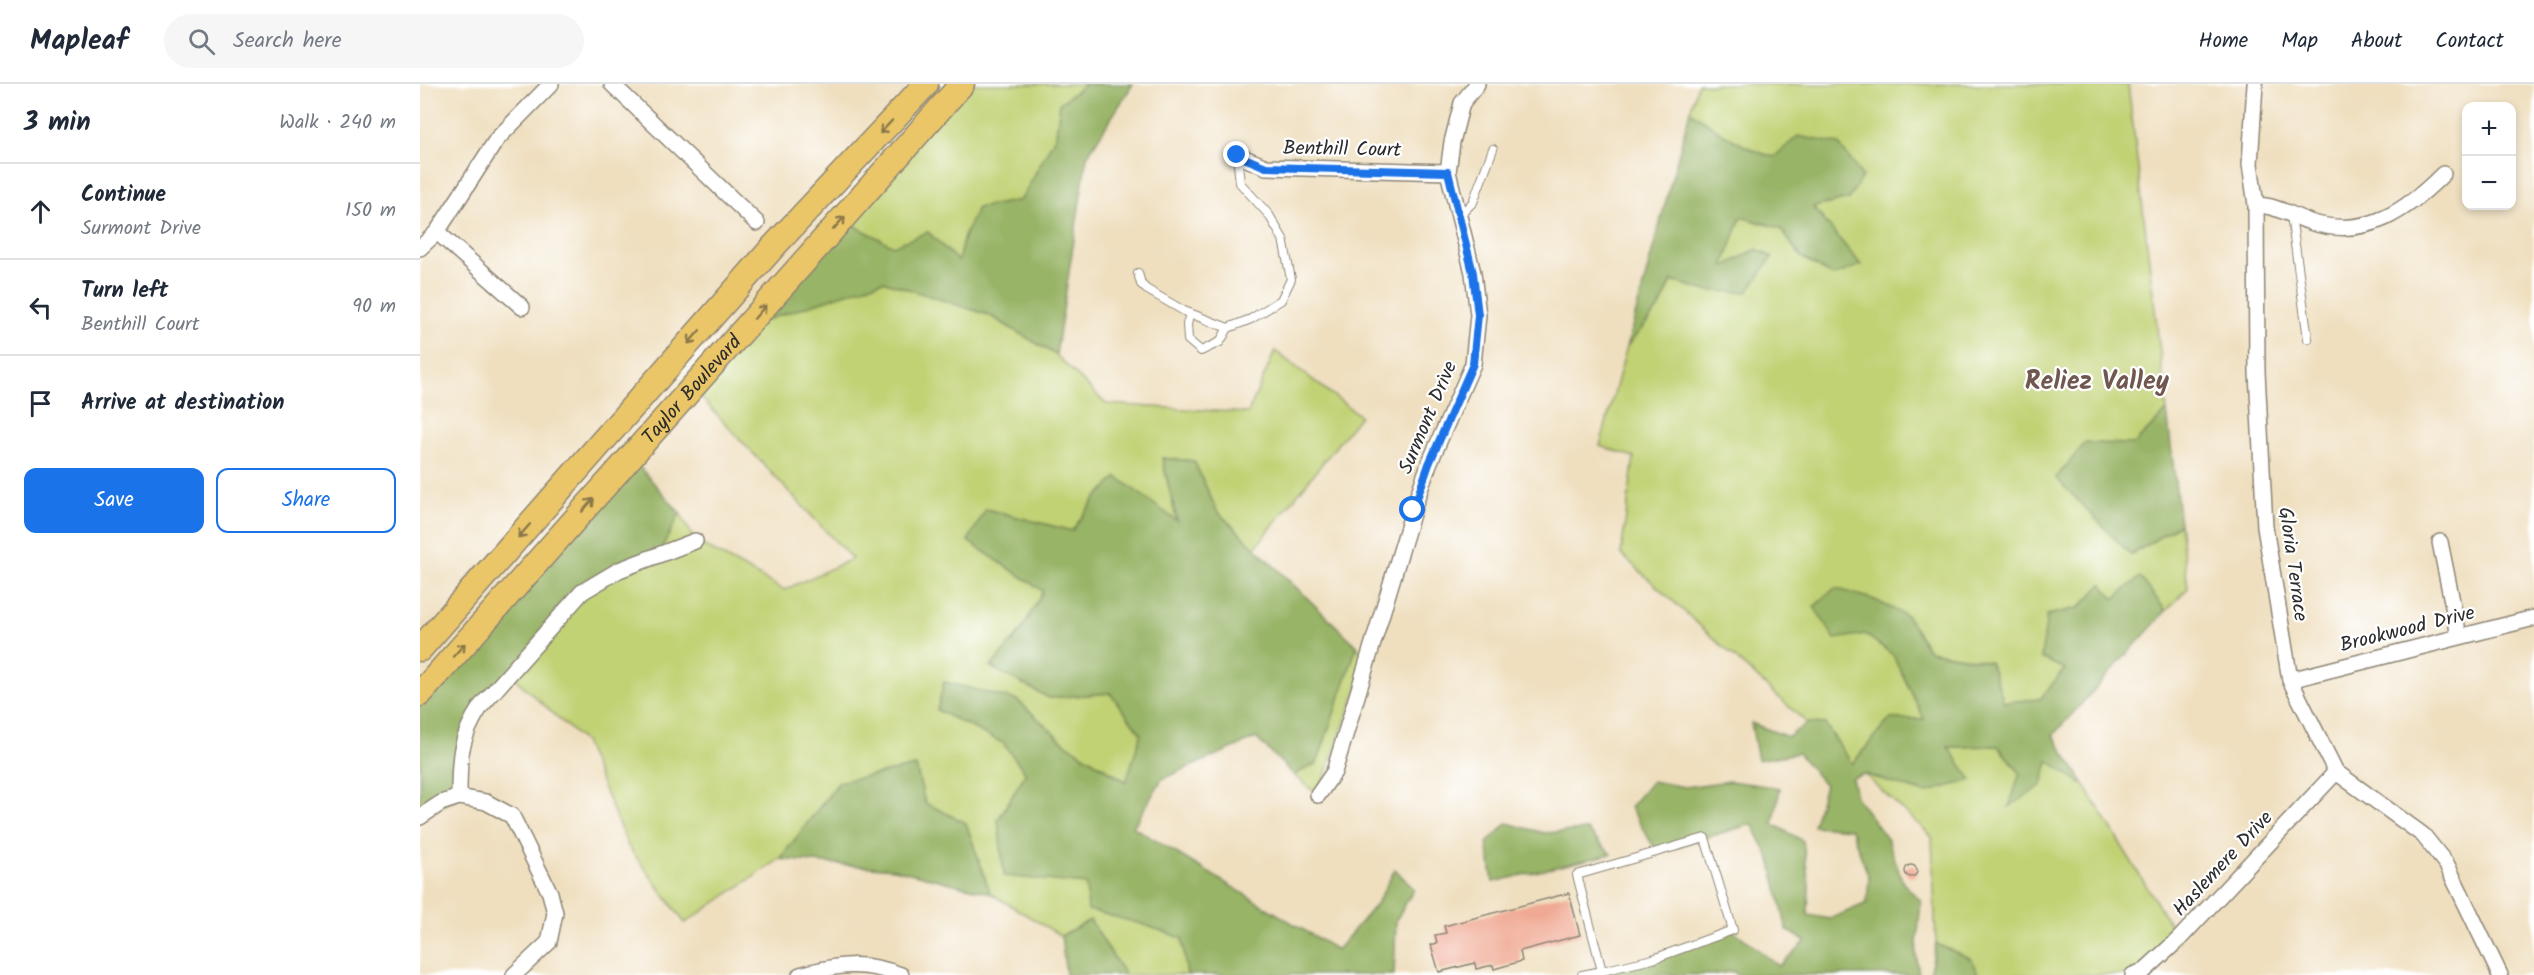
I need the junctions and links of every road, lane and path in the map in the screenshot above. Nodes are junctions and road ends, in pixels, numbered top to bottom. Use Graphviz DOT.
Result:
graph roads {
  1 [pos="551,84"];
  2 [pos="612,84"];
  3 [pos="926,84"];
  4 [pos="962,84"];
  5 [pos="1477,84"];
  6 [pos="2254,84"];
  7 [pos="1493,149"];
  8 [pos="1237,155"];
  9 [pos="1448,172"];
  10 [pos="2443,174"];
  11 [pos="2256,205"];
  12 [pos="2291,215"];
  13 [pos="1459,216"];
  14 [pos="757,223"];
  15 [pos="437,232"];
  16 [pos="420,248"];
  17 [pos="1138,273"];
  18 [pos="522,306"];
  19 [pos="1190,314"];
  20 [pos="1228,328"];
  21 [pos="2308,339"];
  22 [pos="695,541"];
  23 [pos="2440,542"];
  24 [pos="2534,618"];
  25 [pos="2459,636"];
  26 [pos="420,649"];
  27 [pos="2290,680"];
  28 [pos="420,694"];
  29 [pos="2336,772"];
  30 [pos="1318,795"];
  31 [pos="459,797"];
  32 [pos="420,817"];
  33 [pos="1602,971"];
  34 [pos="514,975"];
  35 [pos="801,975"];
  36 [pos="900,975"];
  37 [pos="1582,975"];
  38 [pos="2133,975"];
  39 [pos="2500,975"];
  1 -- 15 [label="street"];
  2 -- 14 [label="street"];
  3 -- 26 [label="main road, Taylor Boulevard, one-way"];
  28 -- 4 [label="main road, Taylor Boulevard, one-way"];
  5 -- 9 [label="street, Surmont Drive"];
  6 -- 11 [label="street, Gloria Terrace"];
  7 -- 13 [label="lane"];
  8 -- 9 [label="street, Benthill Court"];
  8 -- 20 [label="lane"];
  9 -- 13 [label="street, Surmont Drive"];
  10 -- 12 [label="street"];
  11 -- 12 [label="street"];
  11 -- 27 [label="street, Gloria Terrace"];
  12 -- 21 [label="lane"];
  13 -- 30 [label="street, Surmont Drive"];
  15 -- 16 [label="street"];
  15 -- 18 [label="street"];
  17 -- 19 [label="lane"];
  19 -- 20 [label="lane"];
  19 -- 20 [label="lane"];
  22 -- 31 [label="street"];
  23 -- 25 [label="street"];
  24 -- 25 [label="street, Brookwood Drive"];
  25 -- 27 [label="street, Brookwood Drive"];
  27 -- 29 [label="street, Gloria Terrace"];
  29 -- 38 [label="street, Haslemere Drive"];
  29 -- 39 [label="street, Gloria Terrace"];
  31 -- 32 [label="street"];
  31 -- 34 [label="street"];
  33 -- 33 [label="lane"];
  33 -- 37 [label="lane"];
  35 -- 36 [label="street"];
}
